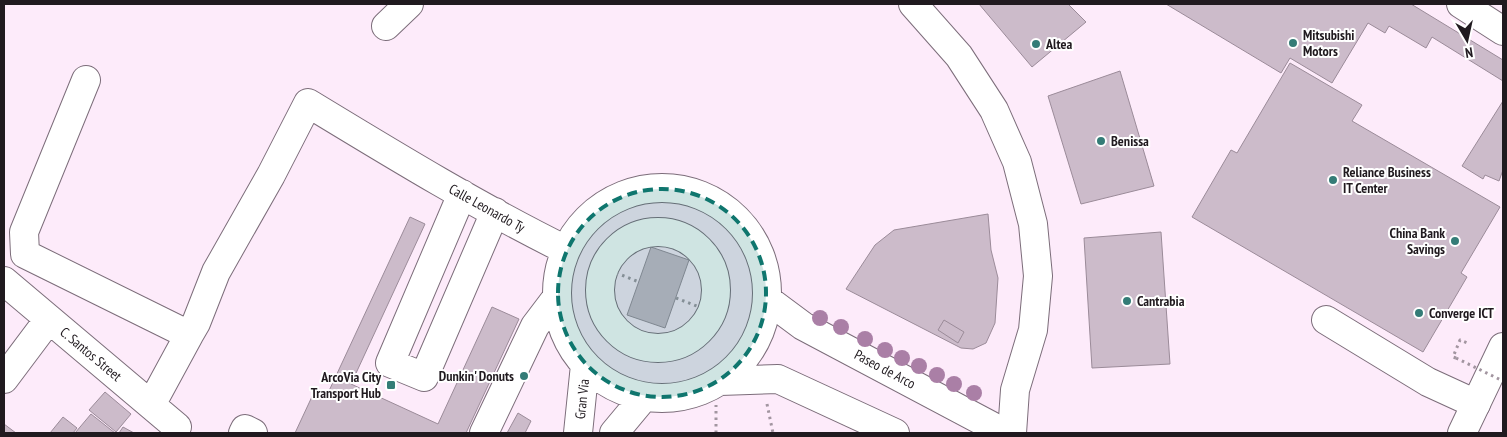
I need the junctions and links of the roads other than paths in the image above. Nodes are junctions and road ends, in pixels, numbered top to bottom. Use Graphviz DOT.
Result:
graph roads {
  1 [pos="409,4"];
  2 [pos="914,4"];
  3 [pos="1460,4"];
  4 [pos="386,26"];
  5 [pos="1503,31"];
  6 [pos="86,80"];
  7 [pos="462,194"];
  8 [pos="495,212"];
  9 [pos="566,250"];
  10 [pos="4,281"];
  11 [pos="556,296"];
  12 [pos="768,300"];
  13 [pos="712,312"];
  14 [pos="49,319"];
  15 [pos="1326,320"];
  16 [pos="189,335"];
  17 [pos="1503,347"];
  18 [pos="585,365"];
  19 [pos="4,380"];
  20 [pos="718,393"];
  21 [pos="644,397"];
  22 [pos="1476,404"];
  23 [pos="152,406"];
  24 [pos="176,430"];
  25 [pos="880,430"];
  26 [pos="244,433"];
  27 [pos="253,433"];
  28 [pos="484,433"];
  29 [pos="578,433"];
  30 [pos="614,433"];
  31 [pos="1005,433"];
  32 [pos="1012,433"];
  33 [pos="1462,433"];
  1 -- 4 [label="street"];
  2 -- 32 [label="street"];
  3 -- 5 [label="street"];
  6 -- 16 [label="street"];
  7 -- 8 [label="street, Calle Leonardo Ty"];
  7 -- 8 [label="street"];
  7 -- 16 [label="street, Calle Leonardo Ty"];
  8 -- 9 [label="street, Calle Leonardo Ty"];
  9 -- 11 [label="street"];
  9 -- 12 [label="street"];
  10 -- 14 [label="street, C. Santos Street"];
  11 -- 18 [label="street"];
  11 -- 28 [label="street"];
  12 -- 20 [label="street"];
  12 -- 31 [label="street, Paseo de Arco"];
  13 -- 13 [label="street"];
  14 -- 19 [label="street"];
  14 -- 23 [label="street, C. Santos Street"];
  15 -- 22 [label="street"];
  16 -- 23 [label="street"];
  17 -- 22 [label="street"];
  18 -- 21 [label="street"];
  18 -- 29 [label="street, Gran Via"];
  20 -- 21 [label="street"];
  20 -- 25 [label="street"];
  21 -- 30 [label="street"];
  22 -- 33 [label="street"];
  23 -- 24 [label="street, C. Santos Street"];
  26 -- 27 [label="street"];
}
